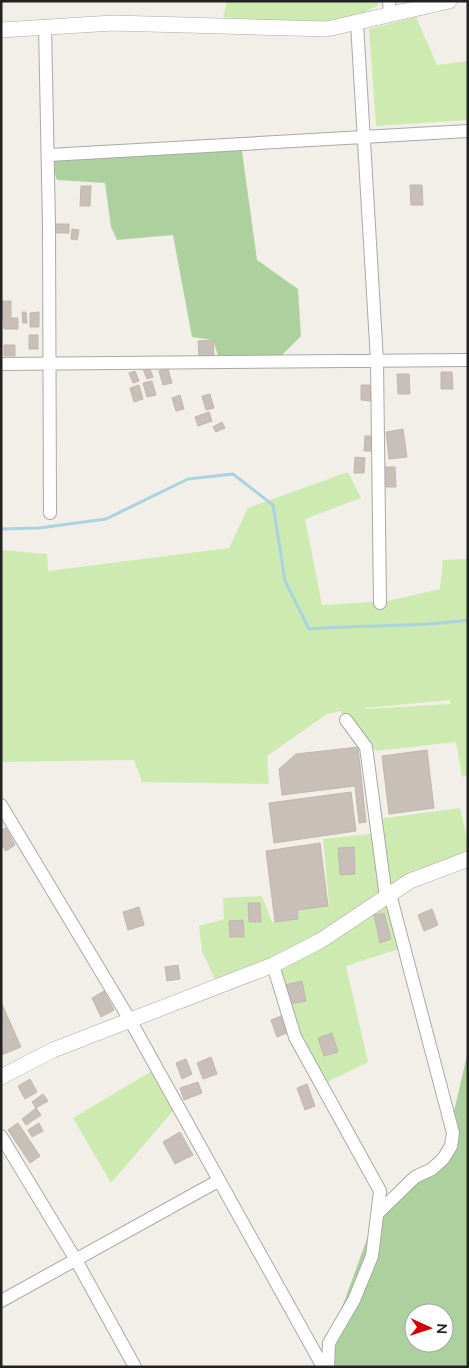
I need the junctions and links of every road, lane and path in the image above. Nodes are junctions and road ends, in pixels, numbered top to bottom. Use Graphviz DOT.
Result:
graph roads {
  1 [pos="449,1"];
  2 [pos="390,8"];
  3 [pos="357,23"];
  4 [pos="45,26"];
  5 [pos="1,30"];
  6 [pos="468,131"];
  7 [pos="365,137"];
  8 [pos="49,154"];
  9 [pos="377,360"];
  10 [pos="468,360"];
  11 [pos="51,363"];
  12 [pos="1,364"];
  13 [pos="50,513"];
  14 [pos="380,603"];
  15 [pos="346,720"];
  16 [pos="1,805"];
  17 [pos="468,859"];
  18 [pos="388,896"];
  19 [pos="273,965"];
  20 [pos="130,1020"];
  21 [pos="1,1077"];
  22 [pos="1,1136"];
  23 [pos="218,1181"];
  24 [pos="378,1213"];
  25 [pos="76,1260"];
  26 [pos="1,1301"];
  27 [pos="135,1367"];
  28 [pos="323,1367"];
  29 [pos="328,1367"];
  1 -- 2 [label="street"];
  2 -- 3 [label="street"];
  3 -- 4 [label="street"];
  3 -- 7 [label="street"];
  4 -- 5 [label="street"];
  4 -- 8 [label="street"];
  6 -- 7 [label="street"];
  7 -- 8 [label="street"];
  7 -- 9 [label="street"];
  8 -- 11 [label="street"];
  9 -- 10 [label="street"];
  9 -- 11 [label="street"];
  9 -- 14 [label="street"];
  11 -- 12 [label="street"];
  11 -- 13 [label="street"];
  15 -- 18 [label="street"];
  16 -- 20 [label="street"];
  17 -- 18 [label="street"];
  18 -- 19 [label="street"];
  18 -- 24 [label="street"];
  19 -- 20 [label="street"];
  19 -- 24 [label="street"];
  20 -- 21 [label="street"];
  20 -- 23 [label="street"];
  22 -- 25 [label="street"];
  23 -- 25 [label="street"];
  23 -- 28 [label="street"];
  24 -- 29 [label="street"];
  25 -- 26 [label="street"];
  25 -- 27 [label="street"];
}
